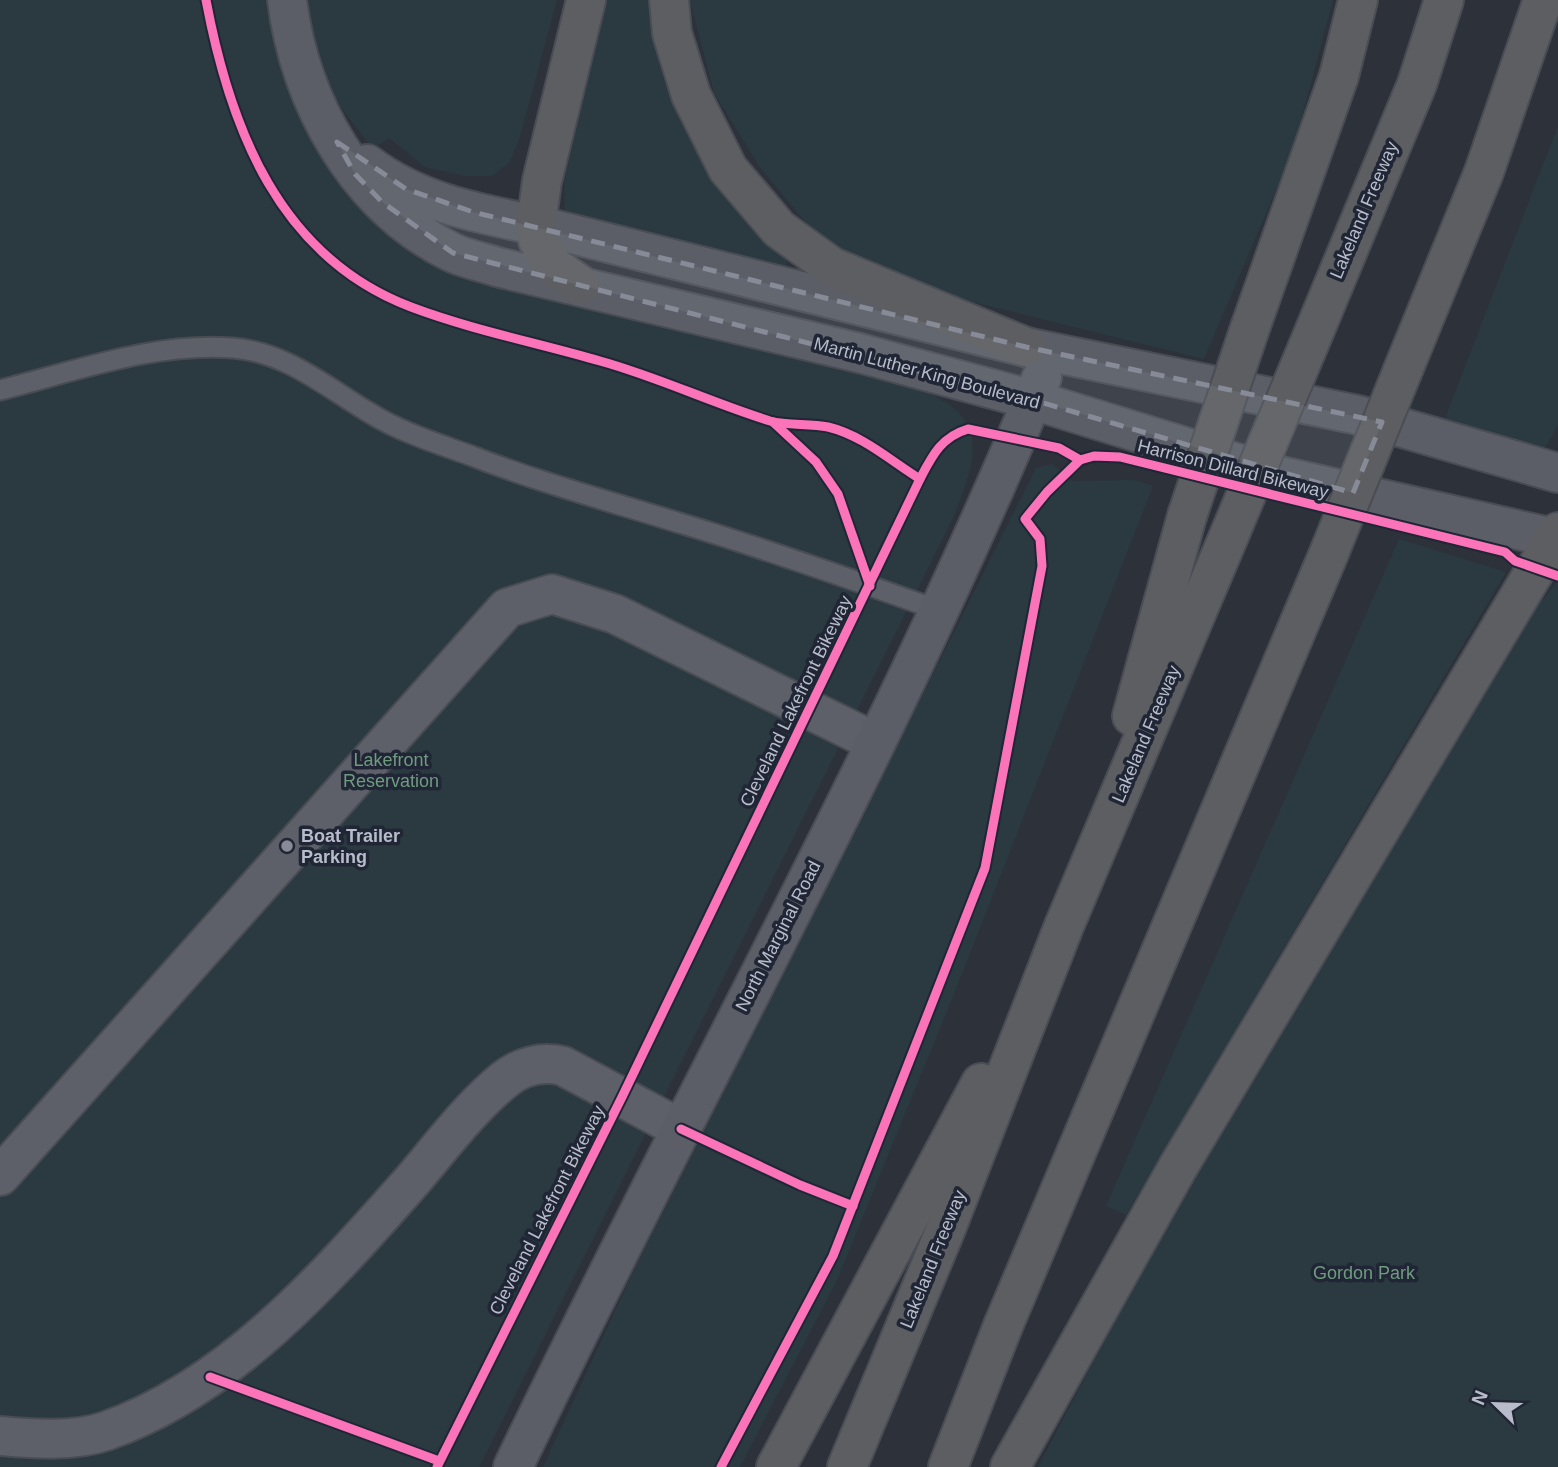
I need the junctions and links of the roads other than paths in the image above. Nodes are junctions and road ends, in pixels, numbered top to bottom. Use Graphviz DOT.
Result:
graph roads {
  1 [pos="287,0"];
  2 [pos="586,0"];
  3 [pos="669,0"];
  4 [pos="1358,0"];
  5 [pos="1444,0"];
  6 [pos="1543,0"];
  7 [pos="337,142"];
  8 [pos="536,225"];
  9 [pos="580,285"];
  10 [pos="1039,349"];
  11 [pos="0,390"];
  12 [pos="1032,400"];
  13 [pos="1558,472"];
  14 [pos="1558,536"];
  15 [pos="939,610"];
  16 [pos="875,741"];
  17 [pos="1091,863"];
  18 [pos="1064,926"];
  19 [pos="681,1129"];
  20 [pos="0,1176"];
  21 [pos="0,1436"];
  22 [pos="513,1467"];
  23 [pos="776,1467"];
  24 [pos="847,1467"];
  25 [pos="948,1467"];
  26 [pos="1010,1467"];
  1 -- 7 [label="main road, Martin Luther King Boulevard"];
  2 -- 8 [label="highway"];
  3 -- 10 [label="highway"];
  4 -- 17 [label="highway, bridge"];
  5 -- 17 [label="highway, Lakeland Freeway, bridge"];
  6 -- 25 [label="highway, bridge"];
  7 -- 8 [label="main road, Martin Luther King Boulevard"];
  7 -- 9 [label="main road, Martin Luther King Boulevard"];
  8 -- 9 [label="highway"];
  8 -- 10 [label="main road, Martin Luther King Boulevard"];
  9 -- 12 [label="main road, Martin Luther King Boulevard"];
  10 -- 12 [label="main road, North Marginal Road"];
  10 -- 13 [label="main road, Martin Luther King Boulevard"];
  11 -- 15 [label="lane"];
  12 -- 14 [label="main road, Martin Luther King Boulevard"];
  12 -- 15 [label="main road, North Marginal Road"];
  14 -- 26 [label="highway"];
  15 -- 16 [label="main road, North Marginal Road"];
  16 -- 19 [label="main road, North Marginal Road"];
  16 -- 20 [label="street"];
  17 -- 18 [label="highway, Lakeland Freeway"];
  18 -- 23 [label="highway"];
  18 -- 24 [label="highway, Lakeland Freeway"];
  19 -- 21 [label="street"];
  19 -- 22 [label="main road, North Marginal Road"];
}
